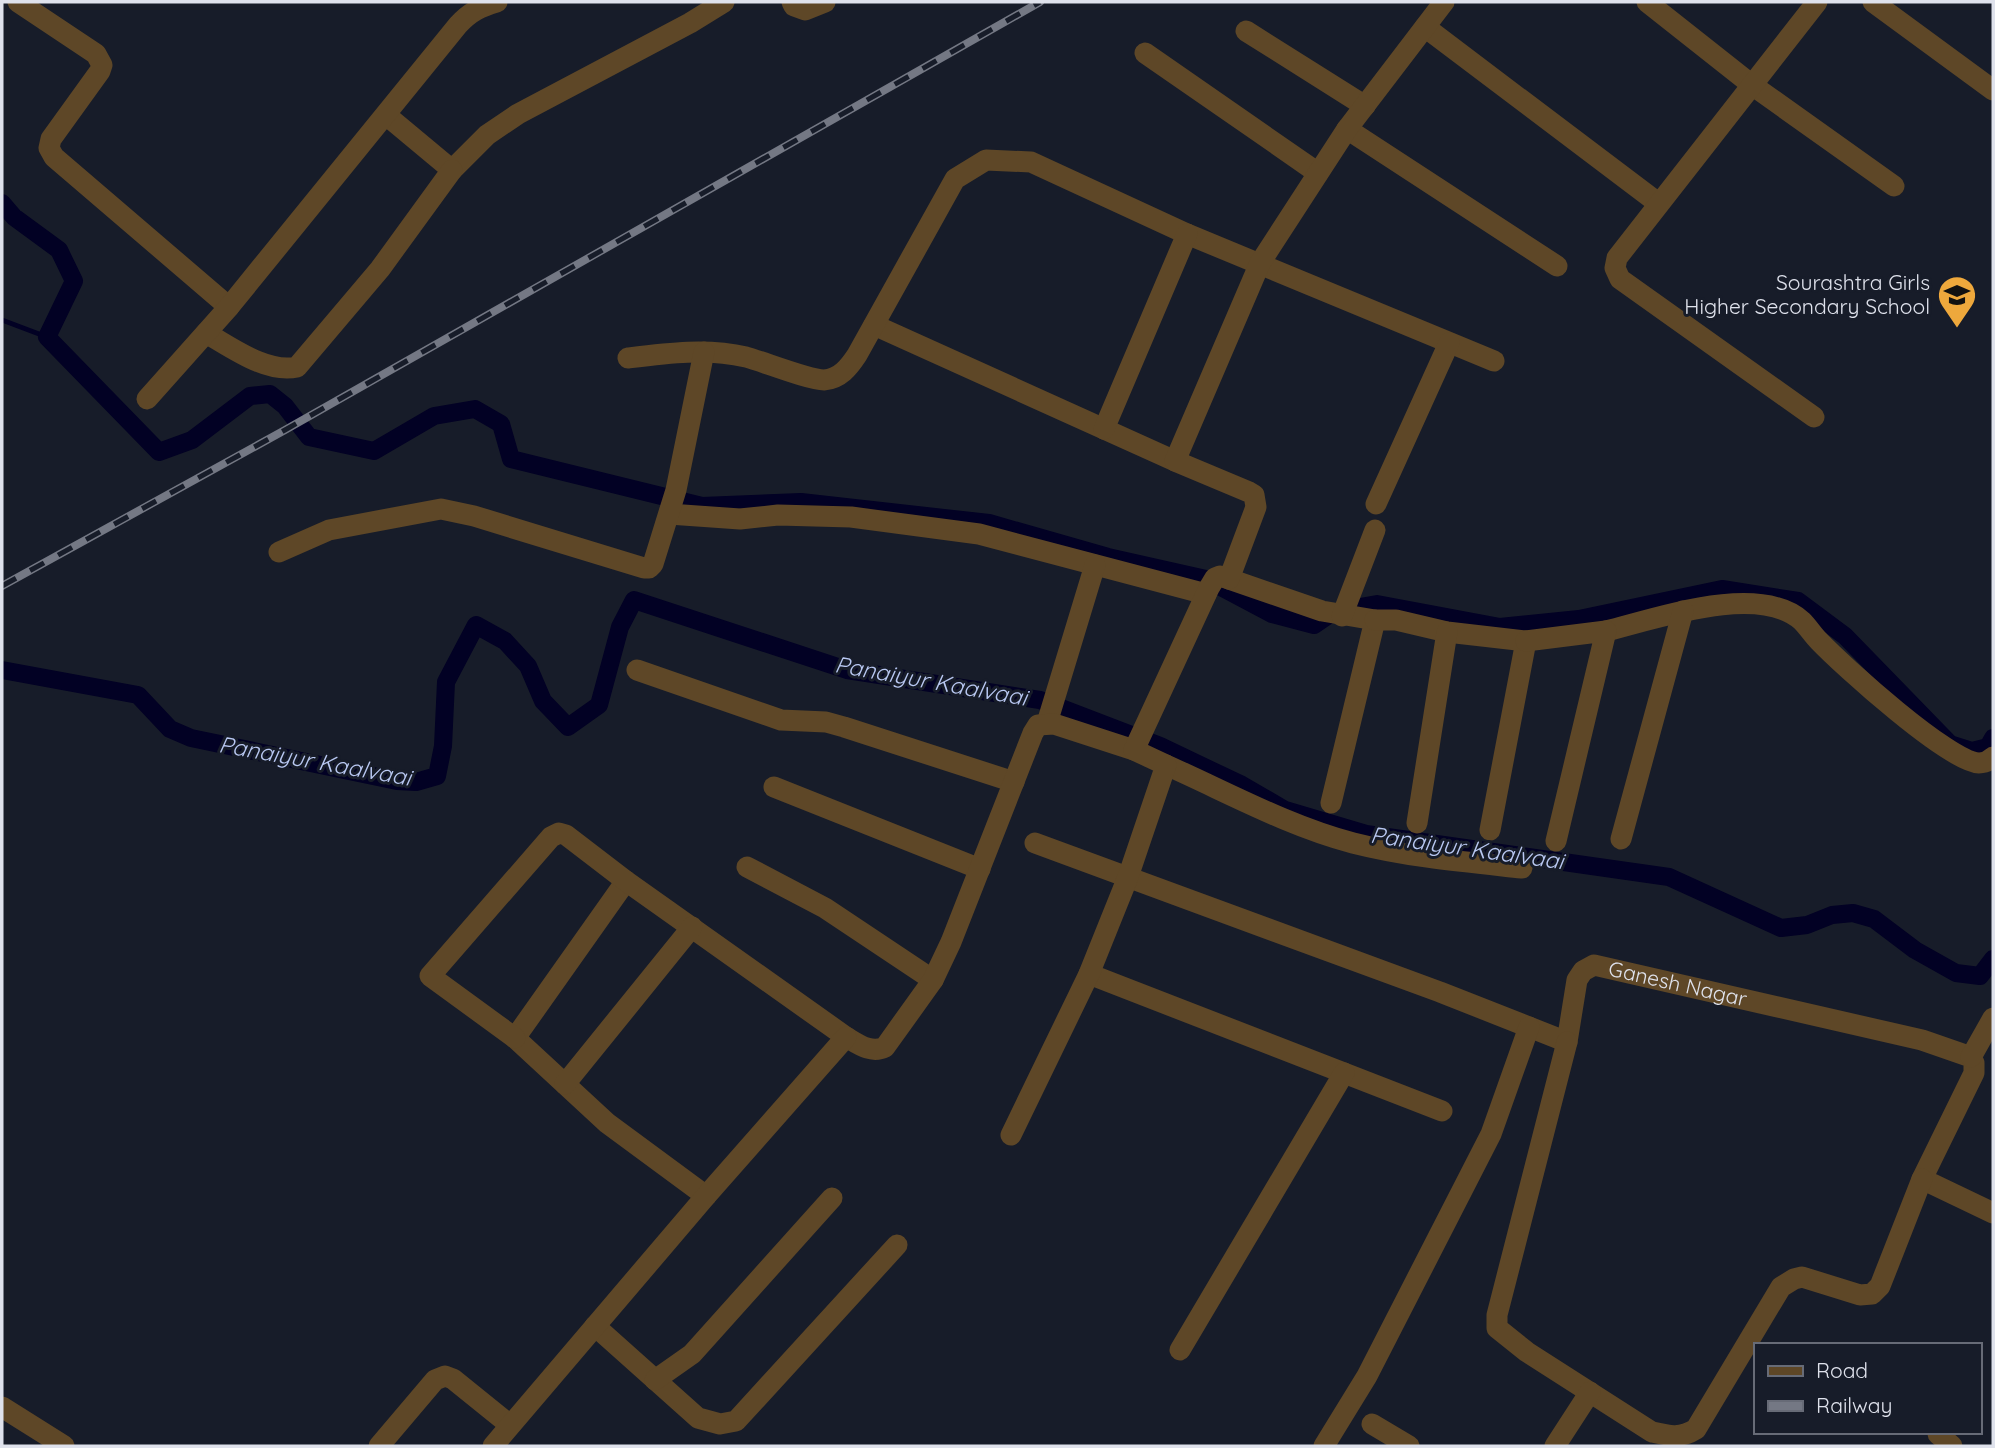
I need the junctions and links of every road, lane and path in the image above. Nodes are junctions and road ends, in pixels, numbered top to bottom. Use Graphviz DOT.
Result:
graph roads {
  1 [pos="18,2"];
  2 [pos="497,2"];
  3 [pos="724,2"];
  4 [pos="792,2"];
  5 [pos="825,2"];
  6 [pos="1444,2"];
  7 [pos="1647,2"];
  8 [pos="1816,2"];
  9 [pos="1881,4"];
  10 [pos="1425,27"];
  11 [pos="1246,31"];
  12 [pos="1145,53"];
  13 [pos="1752,85"];
  14 [pos="1993,90"];
  15 [pos="1365,106"];
  16 [pos="386,115"];
  17 [pos="1347,129"];
  18 [pos="452,170"];
  19 [pos="1318,173"];
  20 [pos="1894,186"];
  21 [pos="1658,203"];
  22 [pos="1187,234"];
  23 [pos="1260,263"];
  24 [pos="1556,266"];
  25 [pos="229,307"];
  26 [pos="874,325"];
  27 [pos="206,333"];
  28 [pos="1448,342"];
  29 [pos="704,352"];
  30 [pos="628,358"];
  31 [pos="1494,361"];
  32 [pos="146,399"];
  33 [pos="1814,417"];
  34 [pos="1104,429"];
  35 [pos="1175,461"];
  36 [pos="672,504"];
  37 [pos="1376,504"];
  38 [pos="1375,530"];
  39 [pos="279,552"];
  40 [pos="1095,565"];
  41 [pos="1215,585"];
  42 [pos="1683,611"];
  43 [pos="1333,614"];
  44 [pos="1375,620"];
  45 [pos="1606,631"];
  46 [pos="1447,632"];
  47 [pos="1526,640"];
  48 [pos="637,670"];
  49 [pos="1048,718"];
  50 [pos="1138,740"];
  51 [pos="1993,757"];
  52 [pos="1166,765"];
  53 [pos="1014,782"];
  54 [pos="774,787"];
  55 [pos="1331,803"];
  56 [pos="1417,823"];
  57 [pos="1490,830"];
  58 [pos="1621,839"];
  59 [pos="1556,841"];
  60 [pos="1035,843"];
  61 [pos="747,867"];
  62 [pos="980,869"];
  63 [pos="1522,869"];
  64 [pos="1128,877"];
  65 [pos="626,881"];
  66 [pos="692,927"];
  67 [pos="1089,974"];
  68 [pos="933,980"];
  69 [pos="1993,1018"];
  70 [pos="1529,1027"];
  71 [pos="846,1037"];
  72 [pos="515,1038"];
  73 [pos="1567,1042"];
  74 [pos="1971,1057"];
  75 [pos="1344,1073"];
  76 [pos="565,1084"];
  77 [pos="1442,1111"];
  78 [pos="1011,1135"];
  79 [pos="1922,1179"];
  80 [pos="706,1196"];
  81 [pos="832,1198"];
  82 [pos="1993,1213"];
  83 [pos="897,1245"];
  84 [pos="595,1326"];
  85 [pos="1180,1350"];
  86 [pos="655,1380"];
  87 [pos="1590,1392"];
  88 [pos="5,1416"];
  89 [pos="1372,1424"];
  90 [pos="510,1425"];
  91 [pos="64,1446"];
  92 [pos="379,1446"];
  93 [pos="493,1446"];
  94 [pos="1324,1446"];
  95 [pos="1409,1446"];
  96 [pos="1555,1446"];
  1 -- 25 [label="street"];
  2 -- 16 [label="street"];
  3 -- 18 [label="street"];
  4 -- 5 [label="street"];
  6 -- 10 [label="street"];
  7 -- 13 [label="street"];
  8 -- 13 [label="street"];
  9 -- 14 [label="street"];
  10 -- 15 [label="street"];
  10 -- 21 [label="street"];
  11 -- 15 [label="street"];
  12 -- 19 [label="street"];
  13 -- 20 [label="street"];
  13 -- 21 [label="street"];
  15 -- 17 [label="street"];
  16 -- 18 [label="street"];
  16 -- 25 [label="street"];
  17 -- 19 [label="street"];
  17 -- 24 [label="street"];
  18 -- 27 [label="street"];
  19 -- 23 [label="street"];
  21 -- 33 [label="street"];
  22 -- 23 [label="street"];
  22 -- 26 [label="street"];
  22 -- 34 [label="street"];
  23 -- 28 [label="street"];
  23 -- 35 [label="street"];
  25 -- 27 [label="street"];
  26 -- 29 [label="street"];
  26 -- 34 [label="street"];
  27 -- 32 [label="street"];
  28 -- 31 [label="street"];
  28 -- 37 [label="street"];
  29 -- 30 [label="street"];
  29 -- 36 [label="street"];
  34 -- 35 [label="street"];
  35 -- 41 [label="street"];
  36 -- 39 [label="street"];
  36 -- 40 [label="street"];
  38 -- 43 [label="street"];
  40 -- 41 [label="street"];
  40 -- 49 [label="street"];
  41 -- 43 [label="street"];
  41 -- 50 [label="street"];
  42 -- 45 [label="street"];
  42 -- 51 [label="street"];
  42 -- 58 [label="street"];
  43 -- 44 [label="street"];
  44 -- 46 [label="street"];
  44 -- 55 [label="street"];
  45 -- 47 [label="street"];
  45 -- 59 [label="street"];
  46 -- 47 [label="street"];
  46 -- 56 [label="street"];
  47 -- 57 [label="street"];
  48 -- 53 [label="street"];
  49 -- 50 [label="street"];
  49 -- 53 [label="street"];
  50 -- 52 [label="street"];
  52 -- 63 [label="street"];
  52 -- 64 [label="street"];
  53 -- 62 [label="street"];
  54 -- 62 [label="street"];
  60 -- 64 [label="street"];
  61 -- 68 [label="street"];
  62 -- 68 [label="street"];
  64 -- 67 [label="street"];
  64 -- 70 [label="street"];
  65 -- 66 [label="street"];
  65 -- 72 [label="street"];
  65 -- 72 [label="street"];
  66 -- 71 [label="street"];
  66 -- 76 [label="street"];
  67 -- 75 [label="street"];
  67 -- 78 [label="street"];
  68 -- 71 [label="street"];
  69 -- 74 [label="street"];
  70 -- 73 [label="street"];
  70 -- 94 [label="street"];
  71 -- 80 [label="street"];
  72 -- 76 [label="street"];
  73 -- 74 [label="street, Ganesh Nagar"];
  73 -- 87 [label="street"];
  74 -- 79 [label="street"];
  75 -- 77 [label="street"];
  75 -- 85 [label="street"];
  76 -- 80 [label="street"];
  79 -- 82 [label="street"];
  79 -- 87 [label="street"];
  80 -- 84 [label="street"];
  81 -- 86 [label="street"];
  83 -- 86 [label="street"];
  84 -- 86 [label="street"];
  84 -- 90 [label="street"];
  87 -- 96 [label="street"];
  88 -- 91 [label="street"];
  89 -- 95 [label="street"];
  90 -- 92 [label="street"];
  90 -- 93 [label="street"];
}
